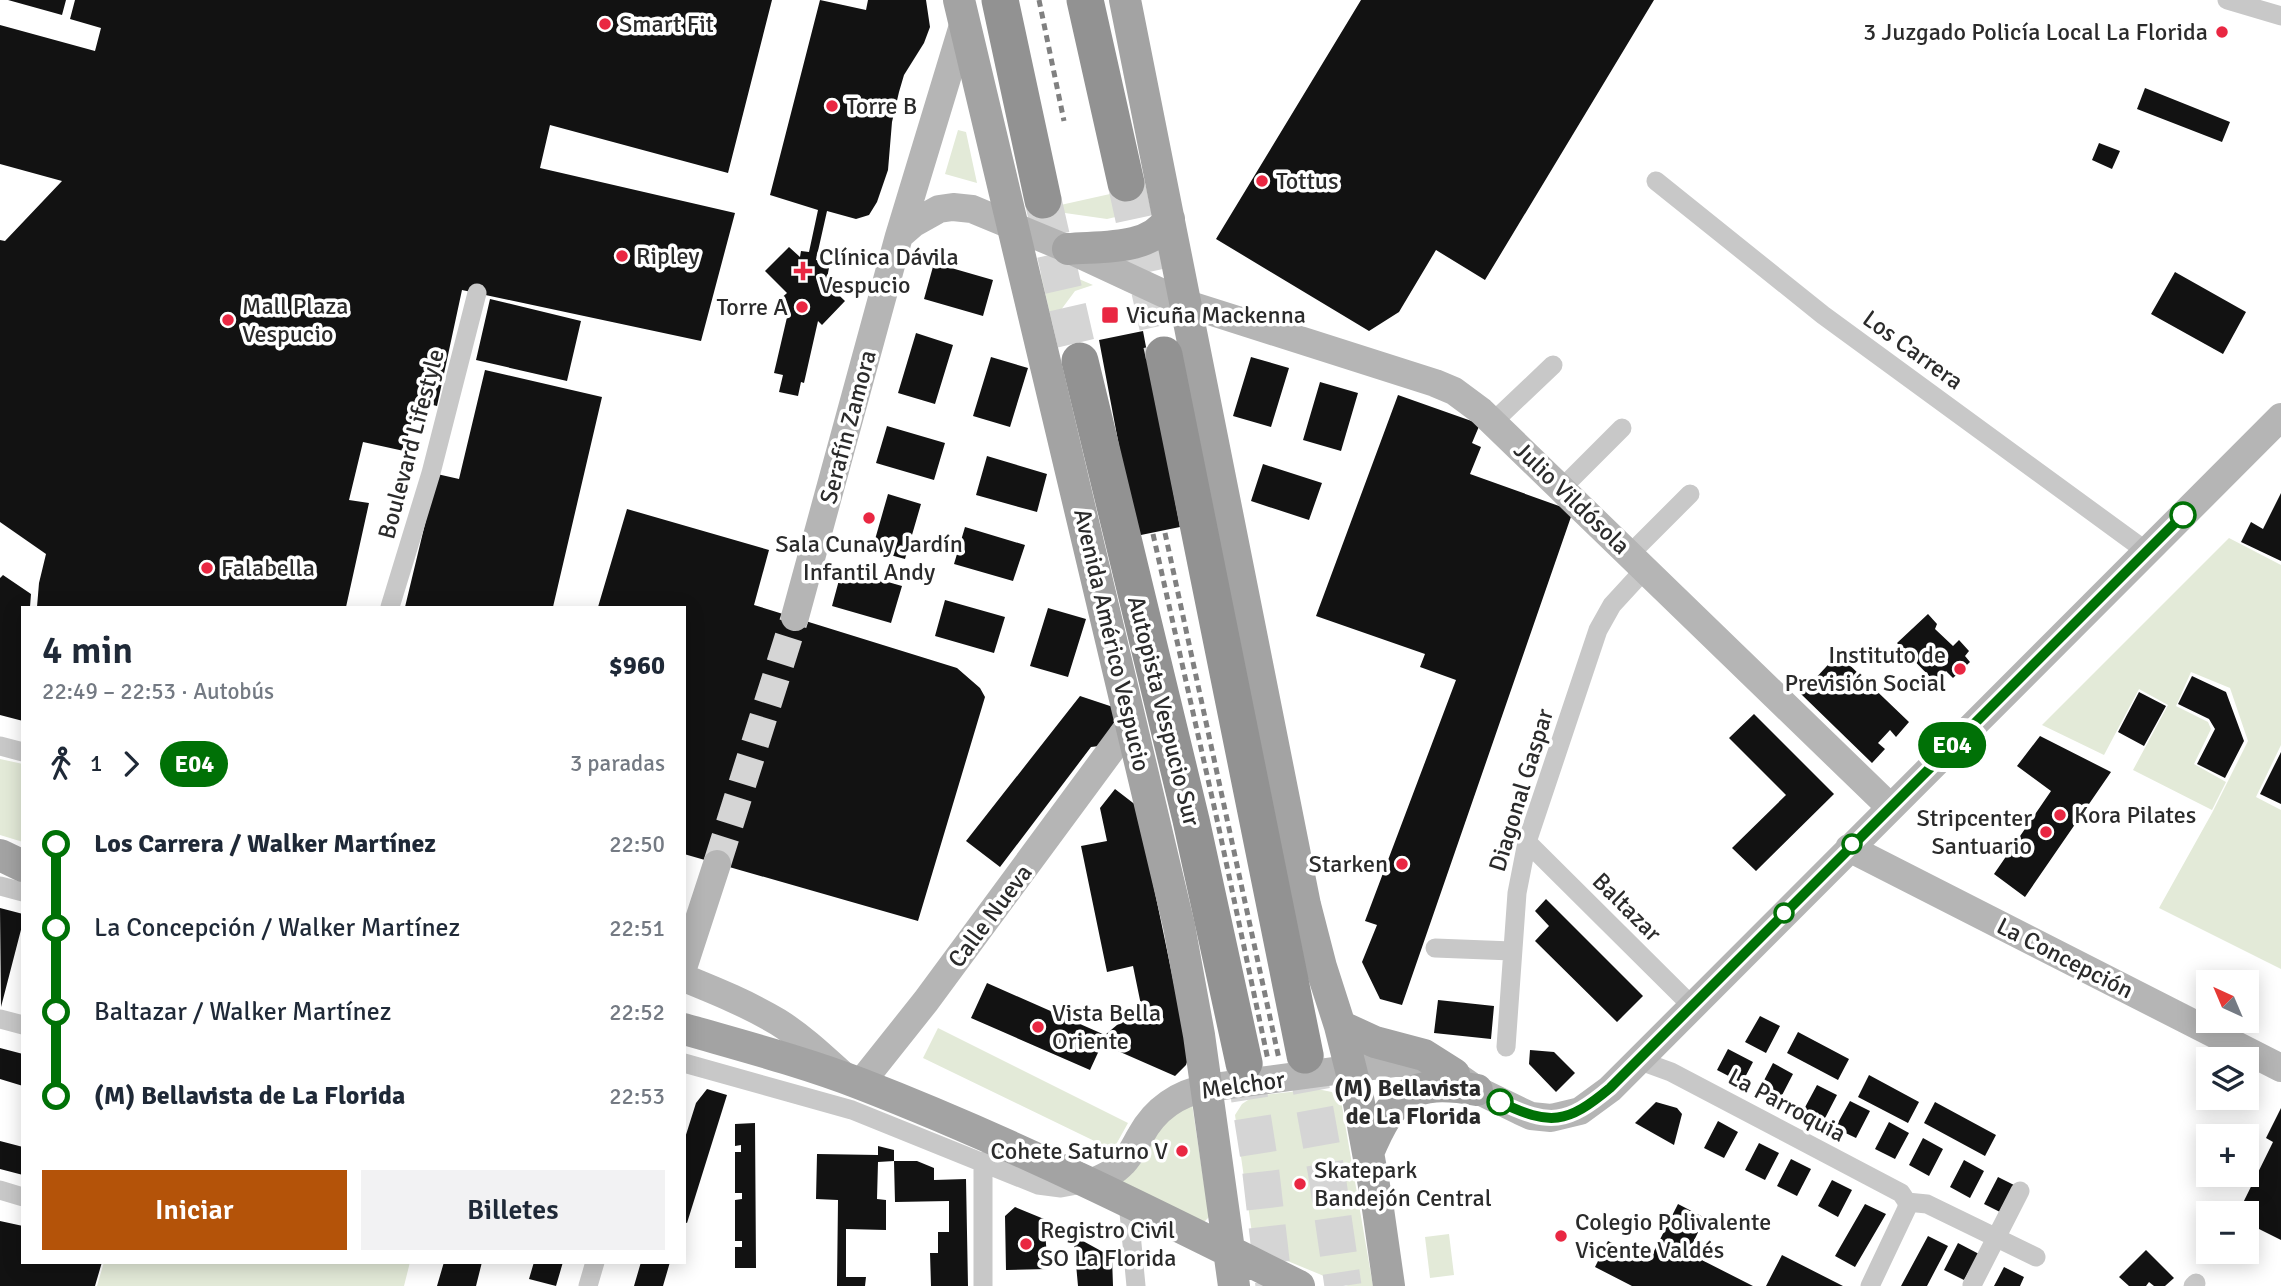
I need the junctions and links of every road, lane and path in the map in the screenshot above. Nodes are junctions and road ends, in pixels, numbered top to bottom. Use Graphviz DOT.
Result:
graph roads {
  1 [pos="1000,0"];
  2 [pos="1085,0"];
  3 [pos="1125,0"];
  4 [pos="2227,0"];
  5 [pos="961,11"];
  6 [pos="2281,16"];
  7 [pos="1656,181"];
  8 [pos="1126,183"];
  9 [pos="1043,200"];
  10 [pos="1169,219"];
  11 [pos="1013,227"];
  12 [pos="899,236"];
  13 [pos="1068,249"];
  14 [pos="477,293"];
  15 [pos="1184,303"];
  16 [pos="1164,355"];
  17 [pos="1080,360"];
  18 [pos="1553,365"];
  19 [pos="2281,417"];
  20 [pos="1493,422"];
  21 [pos="1622,429"];
  22 [pos="1562,488"];
  23 [pos="1690,494"];
  24 [pos="2146,551"];
  25 [pos="1638,561"];
  26 [pos="390,606"];
  27 [pos="795,617"];
  28 [pos="1131,723"];
  29 [pos="0,746"];
  30 [pos="21,751"];
  31 [pos="1890,807"];
  32 [pos="1527,842"];
  33 [pos="1849,848"];
  34 [pos="0,855"];
  35 [pos="0,861"];
  36 [pos="717,864"];
  37 [pos="21,865"];
  38 [pos="21,866"];
  39 [pos="0,886"];
  40 [pos="21,891"];
  41 [pos="1435,948"];
  42 [pos="1512,951"];
  43 [pos="686,959"];
  44 [pos="686,979"];
  45 [pos="1692,1006"];
  46 [pos="0,1019"];
  47 [pos="21,1024"];
  48 [pos="1340,1026"];
  49 [pos="686,1030"];
  50 [pos="1506,1047"];
  51 [pos="1305,1055"];
  52 [pos="1638,1060"];
  53 [pos="686,1063"];
  54 [pos="1244,1063"];
  55 [pos="2281,1068"];
  56 [pos="1351,1070"];
  57 [pos="1465,1082"];
  58 [pos="1207,1088"];
  59 [pos="853,1091"];
  60 [pos="1368,1153"];
  61 [pos="983,1161"];
  62 [pos="1090,1183"];
  63 [pos="0,1190"];
  64 [pos="2020,1191"];
  65 [pos="21,1196"];
  66 [pos="1128,1202"];
  67 [pos="1907,1202"];
  68 [pos="1996,1237"];
  69 [pos="1383,1242"];
  70 [pos="1230,1252"];
  71 [pos="2036,1257"];
  72 [pos="594,1264"];
  73 [pos="1972,1285"];
  74 [pos="588,1286"];
  75 [pos="983,1286"];
  76 [pos="1136,1286"];
  77 [pos="1234,1286"];
  78 [pos="1299,1286"];
  79 [pos="1389,1286"];
  80 [pos="1405,1286"];
  81 [pos="1870,1286"];
  1 -- 9 [label="highway"];
  2 -- 8 [label="highway"];
  3 -- 10 [label="main road"];
  4 -- 6 [label="street"];
  5 -- 11 [label="main road, Avenida Américo Vespucio"];
  5 -- 12 [label="street, Serafín Zamora"];
  7 -- 24 [label="street, Los Carrera"];
  10 -- 13 [label="main road"];
  10 -- 15 [label="main road"];
  11 -- 12 [label="street"];
  11 -- 13 [label="street"];
  11 -- 28 [label="main road, Avenida Américo Vespucio"];
  12 -- 27 [label="street, Serafín Zamora"];
  13 -- 15 [label="street"];
  14 -- 26 [label="street, Boulevard Lifestyle"];
  15 -- 20 [label="street, Julio Vildósola"];
  15 -- 48 [label="main road"];
  16 -- 51 [label="highway"];
  17 -- 54 [label="highway, Autopista Vespucio Sur"];
  18 -- 20 [label="street"];
  19 -- 24 [label="street, Melchor"];
  20 -- 22 [label="street, Julio Vildósola"];
  21 -- 22 [label="street"];
  22 -- 25 [label="street, Julio Vildósola"];
  23 -- 25 [label="street, Diagonal Gaspar"];
  24 -- 31 [label="street, Melchor"];
  25 -- 31 [label="street, Julio Vildósola"];
  25 -- 32 [label="street, Diagonal Gaspar"];
  28 -- 58 [label="main road, Avenida Américo Vespucio"];
  28 -- 59 [label="street, Calle Nueva"];
  29 -- 30 [label="street"];
  31 -- 33 [label="street, Melchor"];
  32 -- 42 [label="street, Diagonal Gaspar"];
  32 -- 45 [label="street, Baltazar"];
  33 -- 45 [label="street, Melchor"];
  33 -- 55 [label="street, La Concepción"];
  34 -- 37 [label="main road"];
  35 -- 38 [label="main road"];
  36 -- 43 [label="street"];
  39 -- 40 [label="street"];
  41 -- 42 [label="street"];
  42 -- 50 [label="street, Diagonal Gaspar"];
  44 -- 59 [label="street"];
  45 -- 52 [label="street, Melchor"];
  46 -- 47 [label="street"];
  48 -- 56 [label="main road"];
  48 -- 57 [label="main road"];
  49 -- 59 [label="main road"];
  52 -- 57 [label="street, Melchor"];
  52 -- 67 [label="street, La Parroquia"];
  53 -- 59 [label="street"];
  56 -- 57 [label="street, Melchor"];
  56 -- 58 [label="street, Melchor"];
  56 -- 60 [label="main road"];
  57 -- 60 [label="main road"];
  58 -- 62 [label="street, Melchor"];
  58 -- 70 [label="main road, Avenida Américo Vespucio"];
  59 -- 61 [label="street"];
  59 -- 62 [label="main road"];
  60 -- 69 [label="main road"];
  61 -- 62 [label="street"];
  61 -- 75 [label="street"];
  62 -- 66 [label="main road"];
  63 -- 65 [label="street"];
  64 -- 68 [label="street"];
  66 -- 70 [label="main road"];
  66 -- 76 [label="street"];
  67 -- 68 [label="street, La Parroquia"];
  67 -- 81 [label="street"];
  68 -- 71 [label="street, La Parroquia"];
  68 -- 73 [label="street"];
  69 -- 79 [label="main road"];
  69 -- 80 [label="main road"];
  70 -- 77 [label="main road, Avenida Américo Vespucio"];
  70 -- 78 [label="main road"];
  72 -- 74 [label="street"];
}
